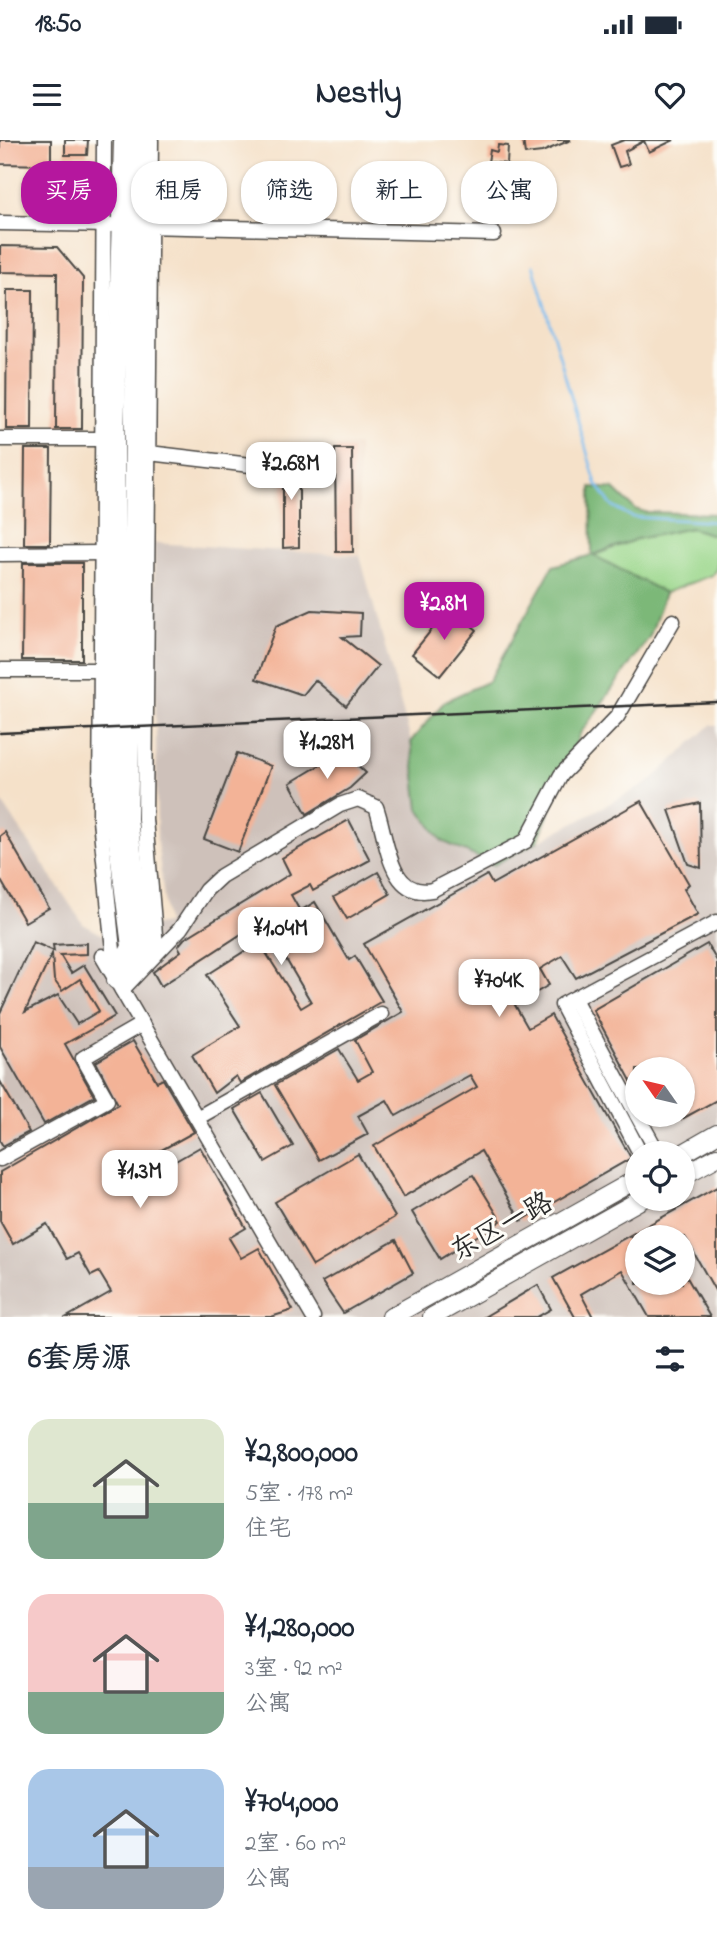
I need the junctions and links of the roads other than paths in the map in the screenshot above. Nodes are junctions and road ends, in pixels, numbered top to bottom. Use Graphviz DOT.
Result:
graph roads {
  1 [pos="104,140"];
  2 [pos="123,140"];
  3 [pos="136,140"];
  4 [pos="150,140"];
  5 [pos="0,223"];
  6 [pos="128,226"];
  7 [pos="494,234"];
  8 [pos="0,439"];
  9 [pos="109,439"];
  10 [pos="149,453"];
  11 [pos="276,468"];
  12 [pos="0,554"];
  13 [pos="102,554"];
  14 [pos="673,621"];
  15 [pos="0,670"];
  16 [pos="100,670"];
  17 [pos="717,922"];
  18 [pos="102,957"];
  19 [pos="119,985"];
  20 [pos="574,999"];
  21 [pos="381,1014"];
  22 [pos="142,1024"];
  23 [pos="625,1093"];
  24 [pos="197,1118"];
  25 [pos="717,1134"];
  26 [pos="634,1141"];
  27 [pos="695,1146"];
  28 [pos="717,1157"];
  29 [pos="0,1159"];
  30 [pos="695,1169"];
  31 [pos="625,1186"];
  32 [pos="625,1208"];
  33 [pos="313,1317"];
  34 [pos="391,1317"];
  35 [pos="432,1317"];
  1 -- 6 [label="street"];
  2 -- 6 [label="main road"];
  3 -- 6 [label="main road"];
  4 -- 6 [label="street"];
  5 -- 6 [label="street"];
  6 -- 7 [label="street"];
  6 -- 9 [label="main road"];
  6 -- 10 [label="street"];
  6 -- 19 [label="main road"];
  8 -- 9 [label="street"];
  9 -- 13 [label="street"];
  9 -- 19 [label="main road"];
  10 -- 11 [label="street"];
  10 -- 19 [label="street"];
  12 -- 13 [label="street"];
  13 -- 16 [label="street"];
  14 -- 19 [label="street"];
  15 -- 16 [label="street"];
  16 -- 19 [label="street"];
  17 -- 20 [label="street"];
  18 -- 19 [label="street"];
  19 -- 22 [label="street"];
  20 -- 23 [label="street"];
  20 -- 26 [label="street"];
  21 -- 24 [label="street"];
  22 -- 24 [label="street"];
  22 -- 29 [label="street"];
  24 -- 33 [label="street"];
  25 -- 27 [label="main road"];
  28 -- 30 [label="main road"];
  31 -- 34 [label="main road, 东区一路"];
  32 -- 35 [label="main road, 东区一路"];
}
